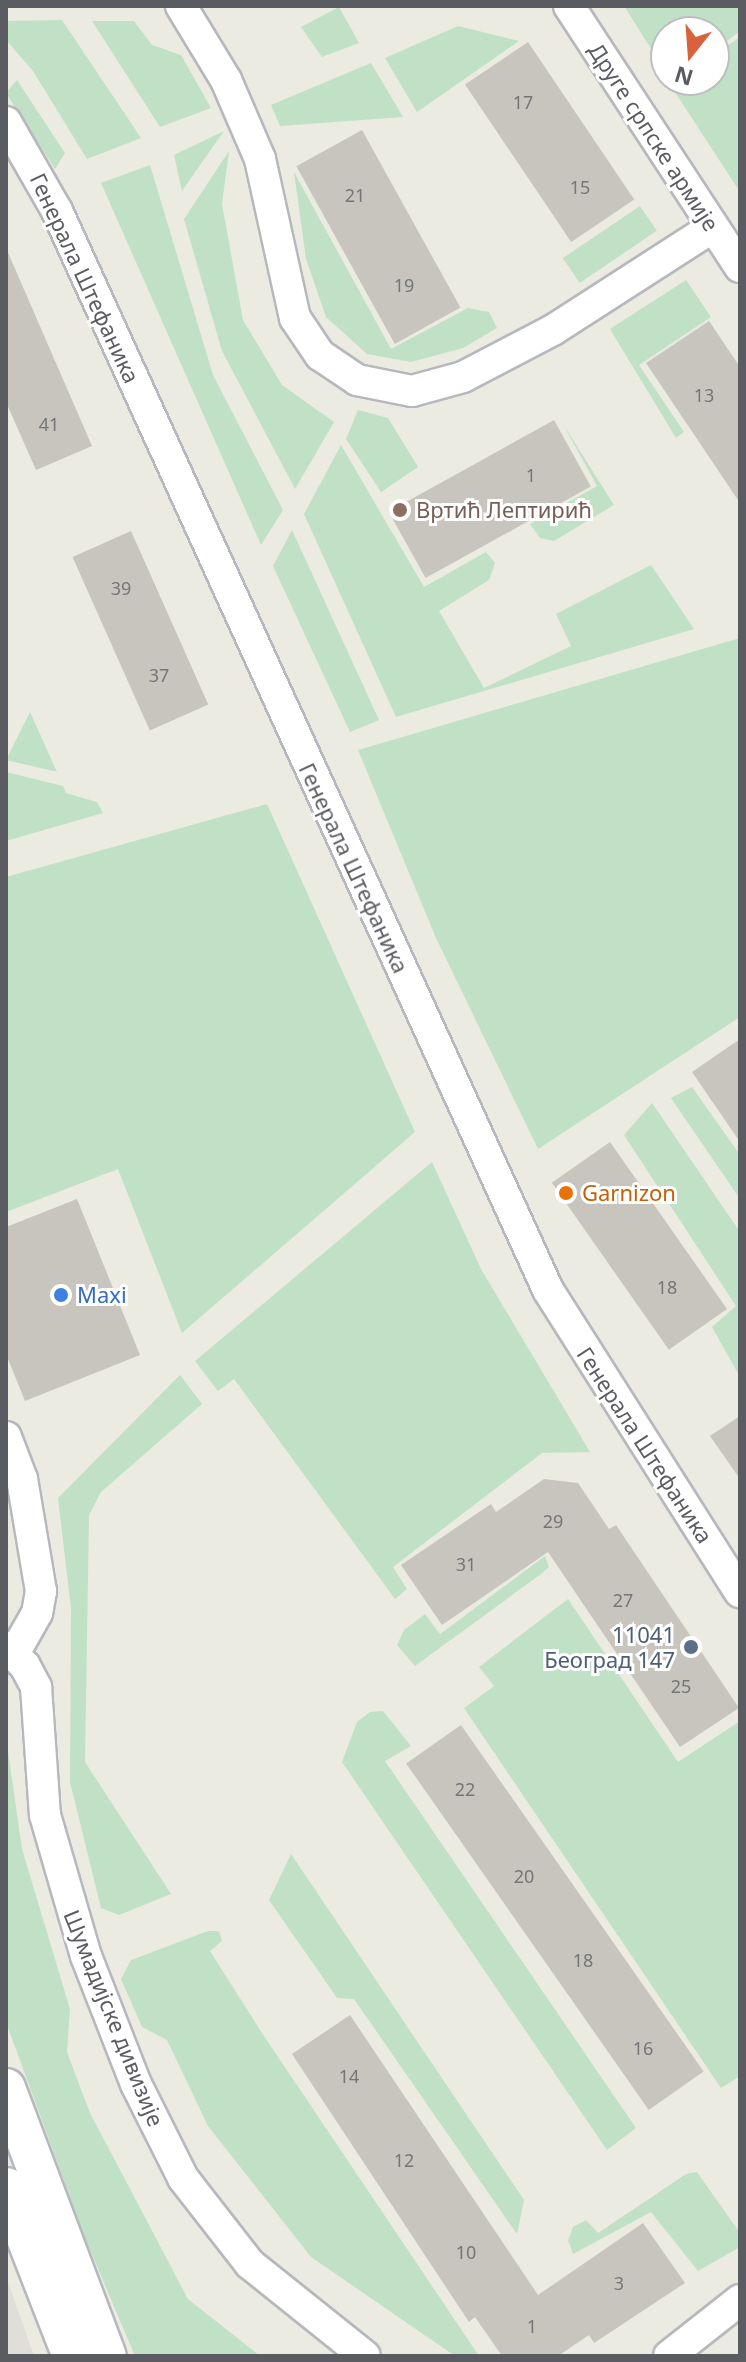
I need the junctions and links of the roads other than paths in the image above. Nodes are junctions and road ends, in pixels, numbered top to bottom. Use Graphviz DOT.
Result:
graph roads {
  1 [pos="181,6"];
  2 [pos="569,6"];
  3 [pos="11,139"];
  4 [pos="713,227"];
  5 [pos="740,267"];
  6 [pos="6,1437"];
  7 [pos="740,1592"];
  8 [pos="11,1650"];
  9 [pos="6,2088"];
  10 [pos="6,2187"];
  11 [pos="740,2300"];
  12 [pos="72,2356"];
  13 [pos="107,2356"];
  14 [pos="365,2356"];
  15 [pos="669,2356"];
  1 -- 4 [label="street"];
  2 -- 4 [label="street, Друге српске армије"];
  3 -- 7 [label="street, Генерала Штефаника"];
  4 -- 5 [label="street, Друге српске армије"];
  6 -- 8 [label="street, Шумадијске дивизије"];
  8 -- 14 [label="street, Шумадијске дивизије"];
  9 -- 13 [label="street"];
  10 -- 12 [label="street"];
  11 -- 15 [label="street"];
}
